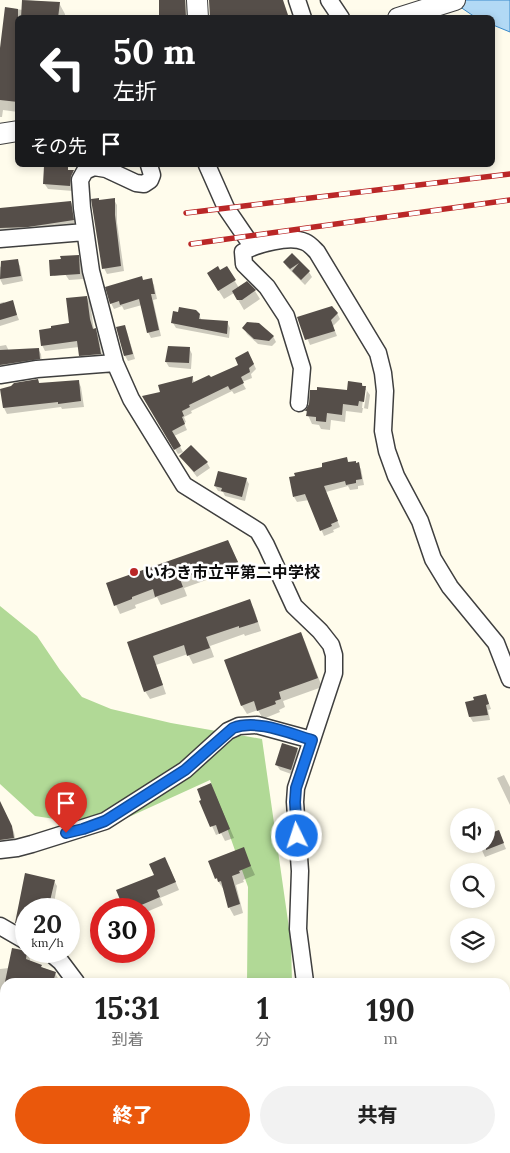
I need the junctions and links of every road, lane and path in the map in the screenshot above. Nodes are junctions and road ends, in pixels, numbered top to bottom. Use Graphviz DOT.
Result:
graph roads {
  1 [pos="197,0"];
  2 [pos="297,0"];
  3 [pos="330,0"];
  4 [pos="455,0"];
  5 [pos="198,15"];
  6 [pos="302,15"];
  7 [pos="339,15"];
  8 [pos="408,15"];
  9 [pos="15,132"];
  10 [pos="0,134"];
  11 [pos="150,167"];
  12 [pos="208,167"];
  13 [pos="85,232"];
  14 [pos="0,239"];
  15 [pos="252,246"];
  16 [pos="115,363"];
  17 [pos="0,375"];
  18 [pos="299,403"];
  19 [pos="510,679"];
  20 [pos="312,740"];
  21 [pos="0,850"];
  22 [pos="0,926"];
  23 [pos="15,935"];
  24 [pos="62,963"];
  25 [pos="73,978"];
  26 [pos="304,978"];
  1 -- 5 [label="street"];
  2 -- 6 [label="street"];
  3 -- 7 [label="street"];
  4 -- 8 [label="street"];
  9 -- 10 [label="street"];
  11 -- 13 [label="street"];
  12 -- 15 [label="street"];
  13 -- 14 [label="street"];
  13 -- 16 [label="street"];
  15 -- 18 [label="street"];
  15 -- 19 [label="street"];
  16 -- 17 [label="street"];
  16 -- 20 [label="street"];
  20 -- 21 [label="street"];
  20 -- 26 [label="street"];
  22 -- 23 [label="street"];
  24 -- 25 [label="street"];
}
